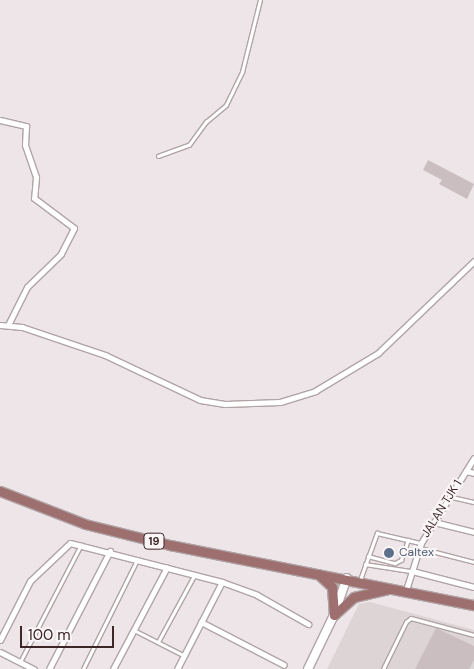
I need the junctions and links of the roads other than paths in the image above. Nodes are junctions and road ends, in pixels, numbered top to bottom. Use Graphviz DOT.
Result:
graph roads {
  1 [pos="260,0"];
  2 [pos="0,120"];
  3 [pos="158,156"];
  4 [pos="474,261"];
  5 [pos="0,325"];
  6 [pos="8,325"];
  7 [pos="474,458"];
  8 [pos="466,471"];
  9 [pos="474,472"];
  10 [pos="0,491"];
  11 [pos="450,496"];
  12 [pos="474,502"];
  13 [pos="434,522"];
  14 [pos="474,532"];
  15 [pos="408,540"];
  16 [pos="82,544"];
  17 [pos="420,546"];
  18 [pos="110,551"];
  19 [pos="368,556"];
  20 [pos="138,559"];
  21 [pos="474,562"];
  22 [pos="365,564"];
  23 [pos="167,567"];
  24 [pos="412,571"];
  25 [pos="314,572"];
  26 [pos="194,574"];
  27 [pos="347,578"];
  28 [pos="360,580"];
  29 [pos="222,582"];
  30 [pos="474,587"];
  31 [pos="402,589"];
  32 [pos="474,606"];
  33 [pos="334,615"];
  34 [pos="201,622"];
  35 [pos="308,624"];
  36 [pos="134,630"];
  37 [pos="474,635"];
  38 [pos="0,640"];
  39 [pos="158,642"];
  40 [pos="0,652"];
  41 [pos="184,656"];
  42 [pos="20,662"];
  43 [pos="284,665"];
  44 [pos="180,668"];
  45 [pos="34,669"];
  46 [pos="49,669"];
  47 [pos="83,669"];
  48 [pos="113,669"];
  49 [pos="308,669"];
  50 [pos="383,669"];
  1 -- 3 [label="lane"];
  2 -- 6 [label="street"];
  4 -- 6 [label="street"];
  5 -- 6 [label="street"];
  7 -- 8 [label="street, JALAN TJK 1"];
  8 -- 9 [label="street"];
  8 -- 11 [label="street, JALAN TJK 1"];
  10 -- 25 [label="main road, 19"];
  11 -- 12 [label="lane"];
  11 -- 13 [label="street, JALAN TJK 1"];
  13 -- 14 [label="street"];
  13 -- 17 [label="street, JALAN TJK 1"];
  15 -- 17 [label="lane"];
  15 -- 19 [label="lane"];
  15 -- 19 [label="lane"];
  16 -- 18 [label="street"];
  16 -- 38 [label="street"];
  16 -- 42 [label="lane"];
  17 -- 21 [label="lane"];
  17 -- 24 [label="street, JALAN TJK 1"];
  18 -- 20 [label="street"];
  18 -- 46 [label="street"];
  19 -- 22 [label="lane"];
  20 -- 23 [label="street"];
  20 -- 47 [label="lane"];
  22 -- 24 [label="lane"];
  22 -- 28 [label="lane"];
  23 -- 26 [label="street"];
  23 -- 36 [label="street"];
  24 -- 30 [label="street"];
  24 -- 31 [label="street, JALAN TJK 1"];
  25 -- 27 [label="main road, 19"];
  25 -- 33 [label="main road"];
  26 -- 29 [label="street"];
  26 -- 39 [label="lane"];
  27 -- 28 [label="main road, 19"];
  27 -- 33 [label="street"];
  28 -- 31 [label="main road, 19"];
  29 -- 34 [label="street"];
  29 -- 35 [label="street"];
  31 -- 32 [label="main road, 19"];
  31 -- 33 [label="main road"];
  33 -- 49 [label="street"];
  34 -- 41 [label="street"];
  34 -- 43 [label="street"];
  36 -- 39 [label="lane"];
  36 -- 48 [label="street"];
  37 -- 50 [label="lane"];
  39 -- 41 [label="lane"];
  40 -- 42 [label="street"];
  41 -- 44 [label="street"];
  42 -- 45 [label="street"];
}
